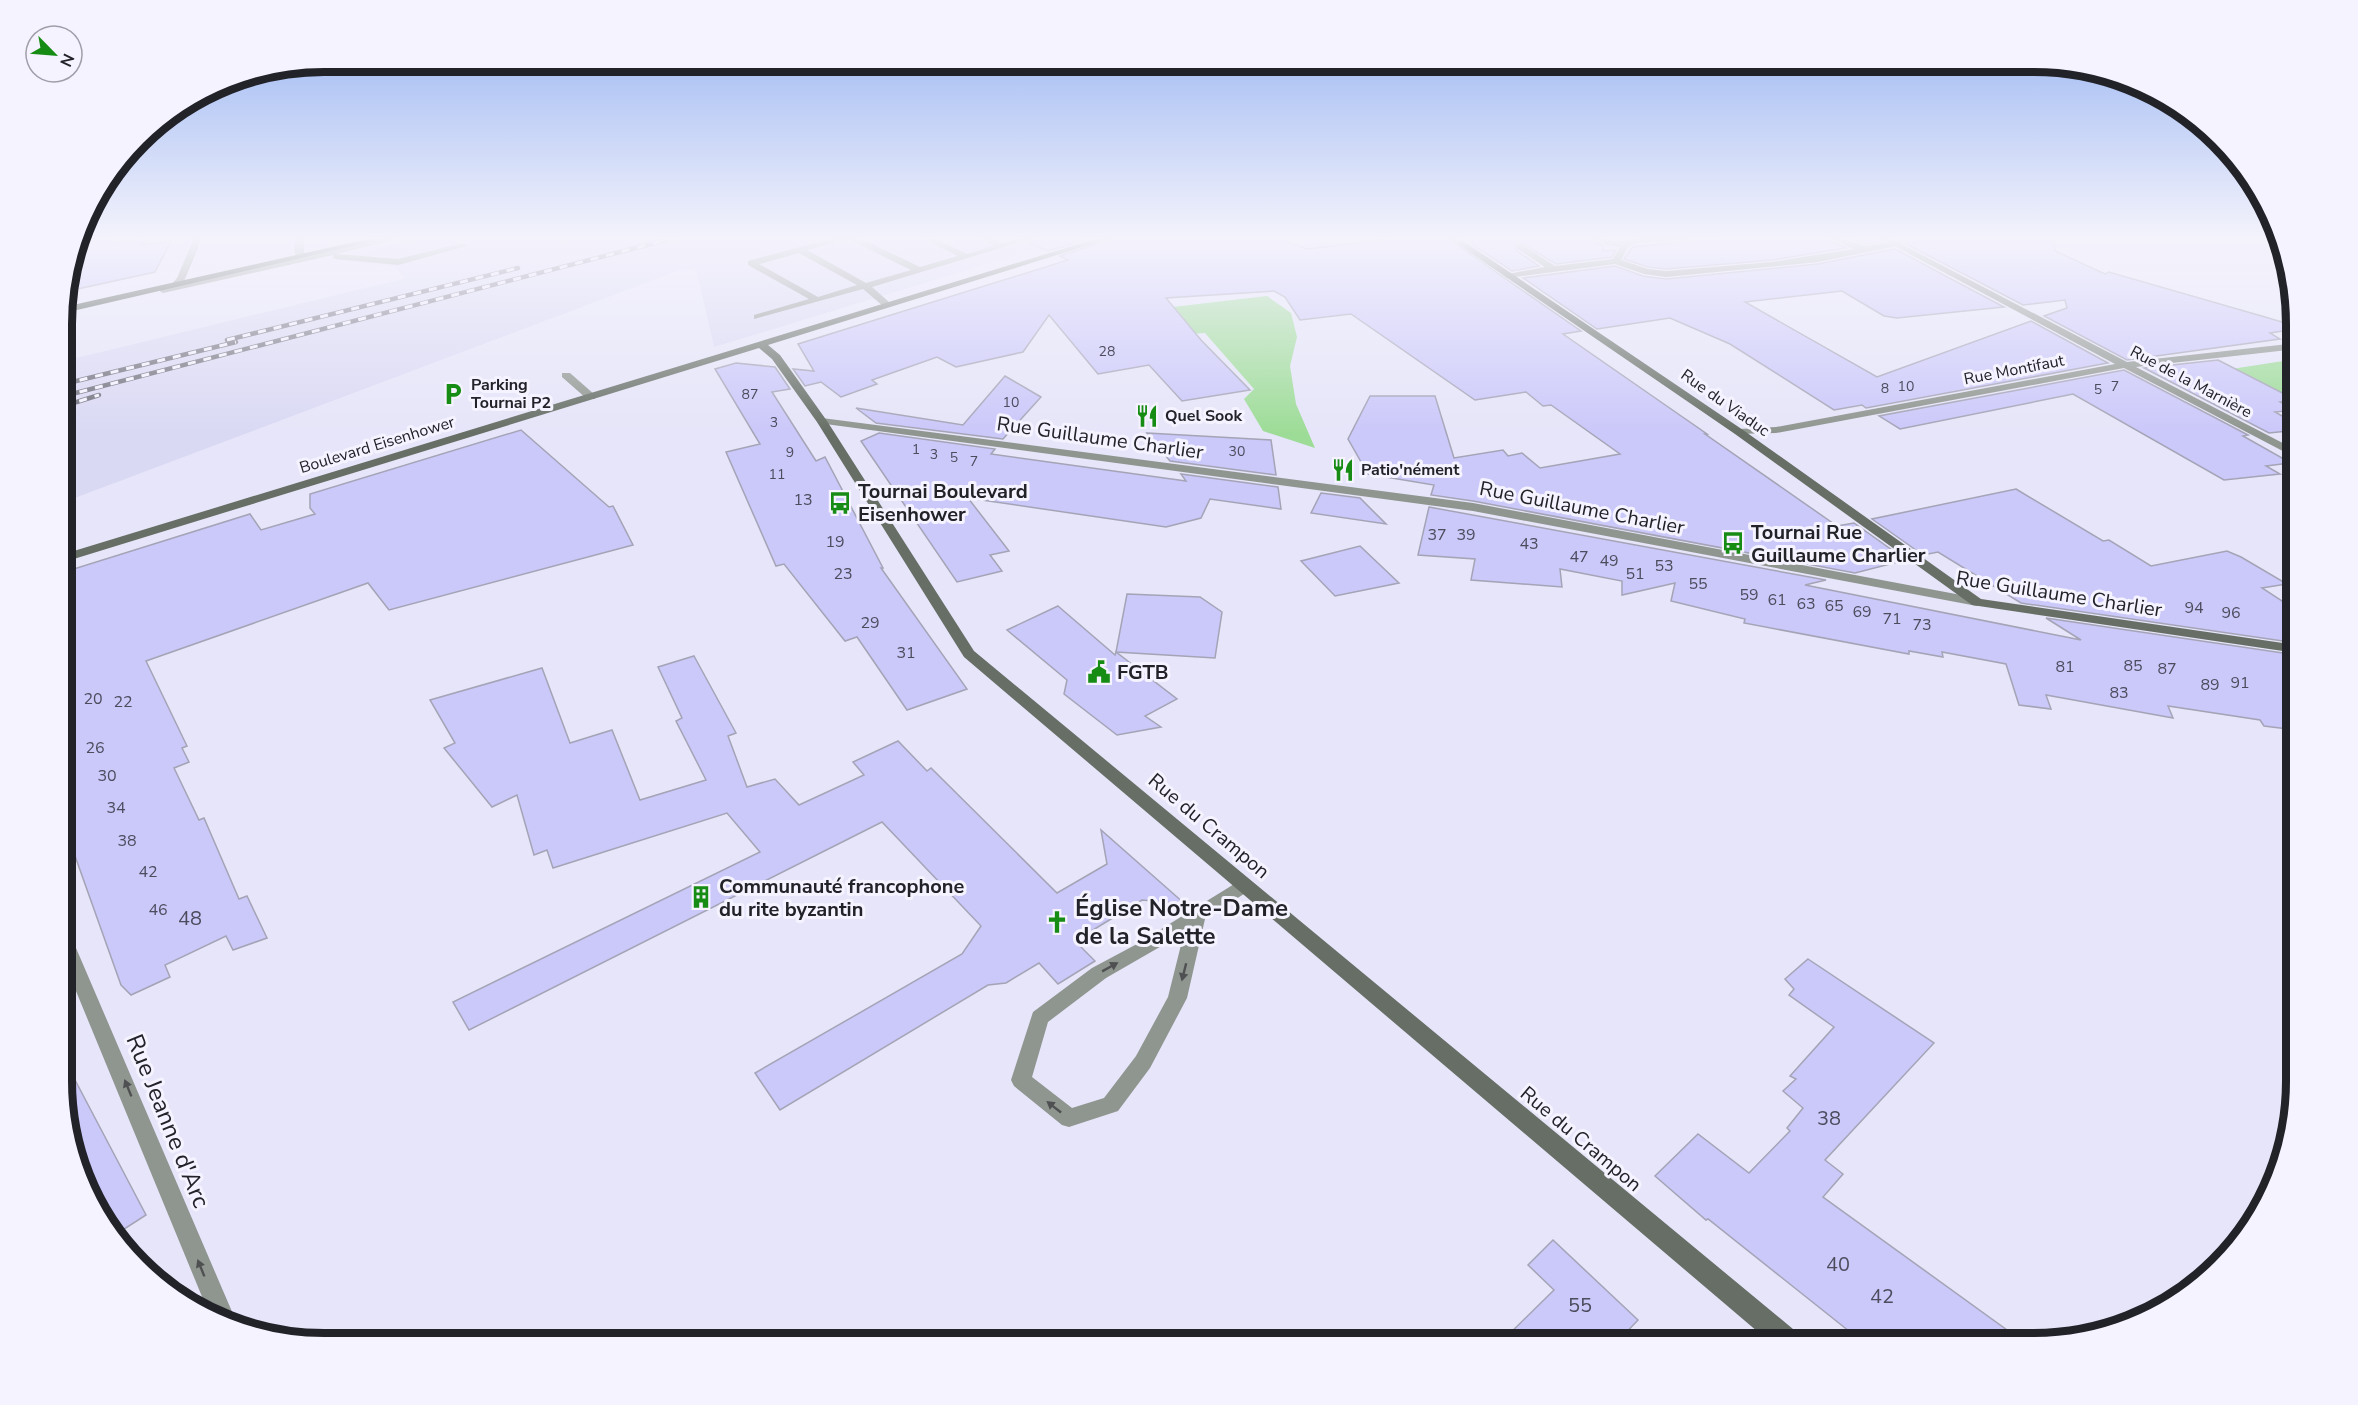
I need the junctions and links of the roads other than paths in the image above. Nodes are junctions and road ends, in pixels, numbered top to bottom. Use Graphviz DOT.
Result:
graph roads {
  1 [pos="101,302"];
  2 [pos="107,302"];
  3 [pos="811,302"];
  4 [pos="883,302"];
  5 [pos="894,302"];
  6 [pos="1546,302"];
  7 [pos="2005,302"];
  8 [pos="886,304"];
  9 [pos="73,309"];
  10 [pos="73,309"];
  11 [pos="757,317"];
  12 [pos="760,344"];
  13 [pos="2286,347"];
  14 [pos="2126,365"];
  15 [pos="567,375"];
  16 [pos="591,397"];
  17 [pos="822,421"];
  18 [pos="1739,432"];
  19 [pos="2286,450"];
  20 [pos="72,556"];
  21 [pos="1977,602"];
  22 [pos="2286,647"];
  23 [pos="1244,885"];
  24 [pos="1197,915"];
  25 [pos="72,960"];
  26 [pos="220,1310"];
  27 [pos="1778,1333"];
  1 -- 9 [label="main road"];
  2 -- 10 [label="street"];
  3 -- 11 [label="street"];
  4 -- 8 [label="street"];
  5 -- 8 [label="street, Boulevard Eisenhower"];
  6 -- 18 [label="street, Rue du Viaduc"];
  7 -- 14 [label="street, Rue de la Marnière"];
  8 -- 12 [label="street, Boulevard Eisenhower"];
  12 -- 16 [label="street, Boulevard Eisenhower"];
  12 -- 17 [label="street, Rue du Crampon"];
  13 -- 14 [label="street, Rue Montifaut"];
  14 -- 18 [label="street, Rue Montifaut"];
  14 -- 19 [label="street, Rue de la Marnière"];
  15 -- 16 [label="street"];
  16 -- 20 [label="street, Boulevard Eisenhower"];
  17 -- 21 [label="street, Rue Guillaume Charlier"];
  17 -- 23 [label="street, Rue du Crampon"];
  18 -- 21 [label="street, Rue du Viaduc"];
  21 -- 22 [label="street, Rue Guillaume Charlier"];
  23 -- 24 [label="street"];
  23 -- 27 [label="street, Rue du Crampon"];
  24 -- 24 [label="street, one-way"];
  26 -- 25 [label="street, Rue Jeanne d'Arc, one-way"];
}
